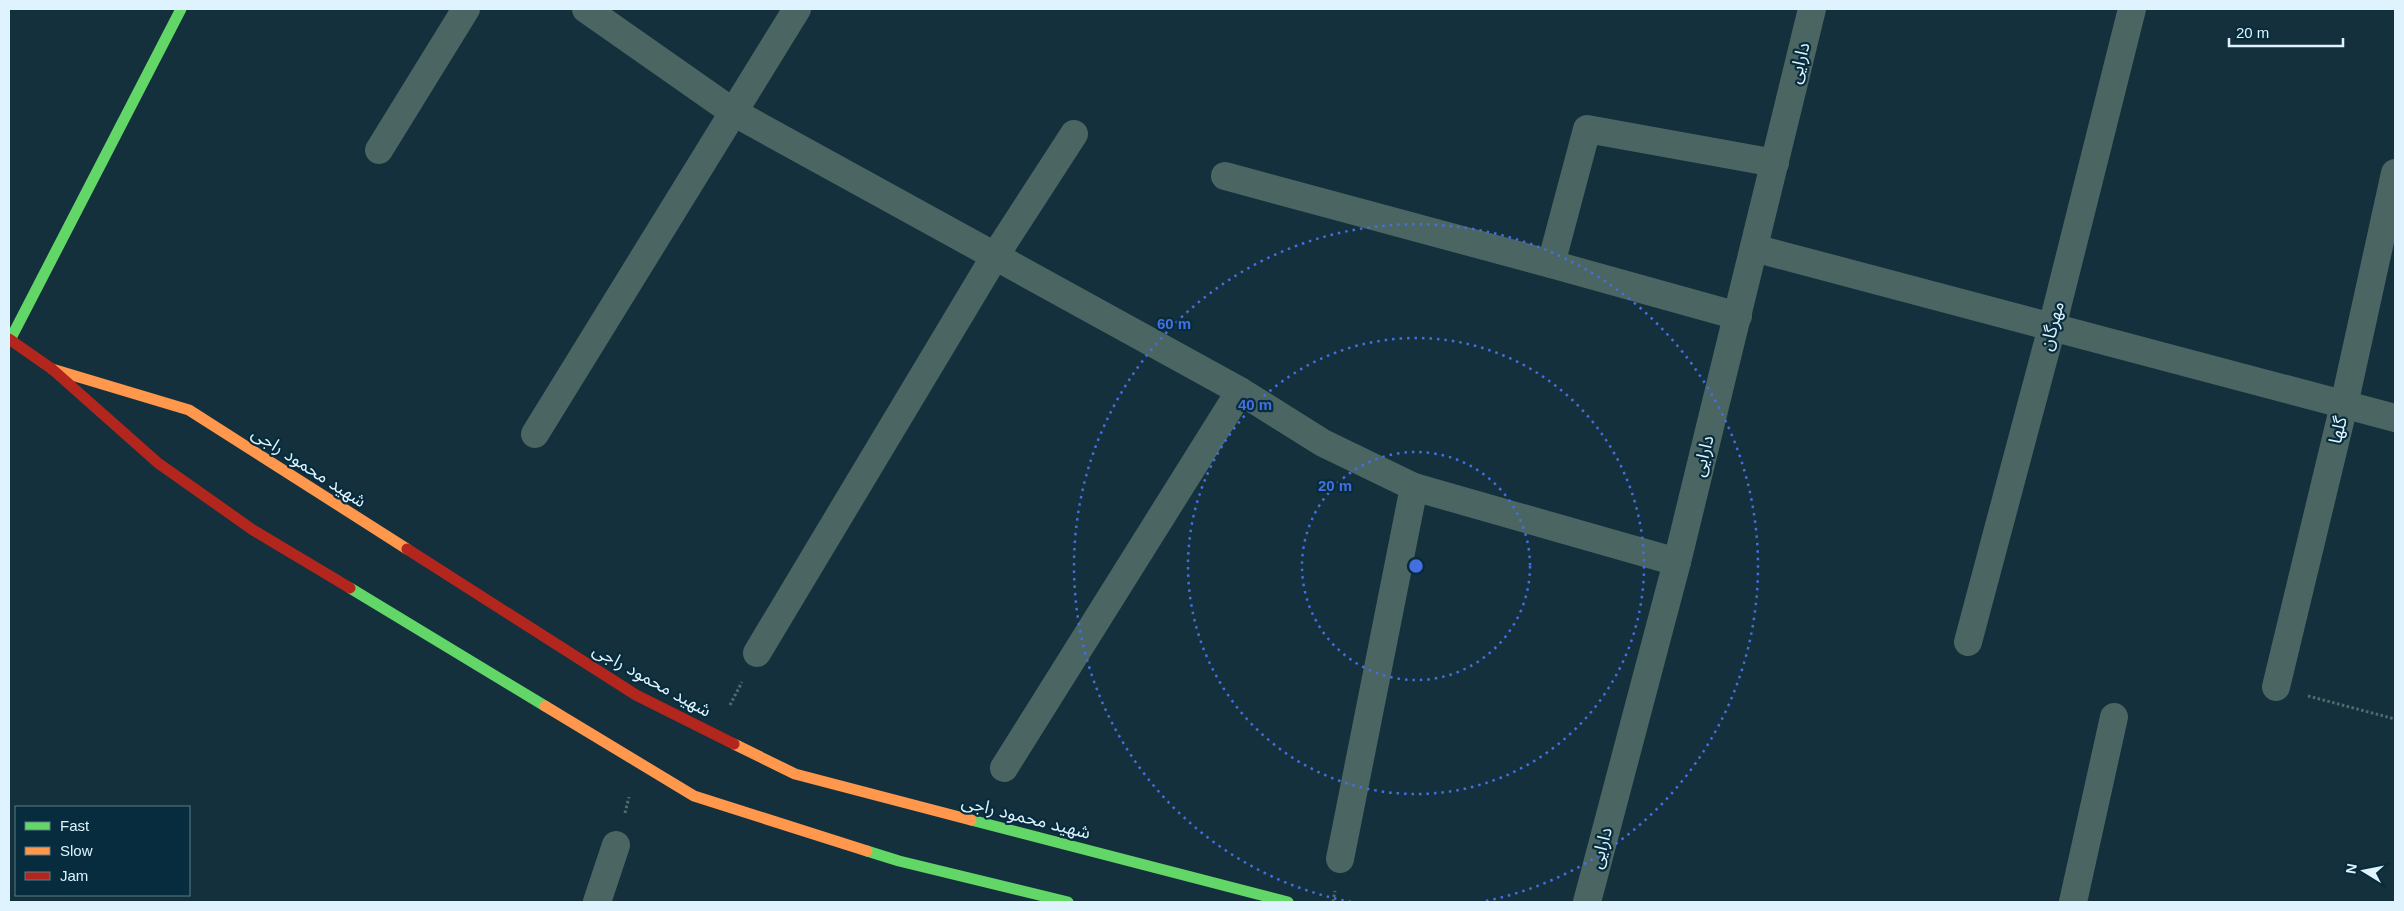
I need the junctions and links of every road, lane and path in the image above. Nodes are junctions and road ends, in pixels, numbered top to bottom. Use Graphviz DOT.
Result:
graph roads {
  1 [pos="181,9"];
  2 [pos="466,9"];
  3 [pos="586,9"];
  4 [pos="797,9"];
  5 [pos="1812,9"];
  6 [pos="2132,9"];
  7 [pos="734,112"];
  8 [pos="1074,134"];
  9 [pos="378,150"];
  10 [pos="1775,163"];
  11 [pos="2395,172"];
  12 [pos="1225,176"];
  13 [pos="1754,248"];
  14 [pos="995,256"];
  15 [pos="1551,264"];
  16 [pos="1738,316"];
  17 [pos="2052,327"];
  18 [pos="9,341"];
  19 [pos="52,369"];
  20 [pos="1240,391"];
  21 [pos="2344,405"];
  22 [pos="2395,418"];
  23 [pos="535,434"];
  24 [pos="1414,487"];
  25 [pos="1677,562"];
  26 [pos="1968,642"];
  27 [pos="758,653"];
  28 [pos="2276,687"];
  29 [pos="2114,718"];
  30 [pos="2395,719"];
  31 [pos="714,735"];
  32 [pos="639,762"];
  33 [pos="1004,768"];
  34 [pos="616,845"];
  35 [pos="1340,859"];
  36 [pos="597,902"];
  37 [pos="1068,902"];
  38 [pos="1288,902"];
  39 [pos="1587,902"];
  40 [pos="2073,902"];
  1 -- 18 [label="street"];
  2 -- 9 [label="street"];
  3 -- 7 [label="street"];
  4 -- 7 [label="street"];
  5 -- 10 [label="street, دارایی"];
  6 -- 17 [label="street, مهرگان"];
  7 -- 14 [label="street"];
  7 -- 23 [label="street"];
  8 -- 14 [label="street"];
  10 -- 13 [label="street, دارایی"];
  10 -- 15 [label="street"];
  11 -- 21 [label="street, گلها"];
  12 -- 15 [label="street"];
  13 -- 16 [label="street, دارایی"];
  13 -- 17 [label="street"];
  14 -- 20 [label="street"];
  14 -- 27 [label="street"];
  15 -- 16 [label="street"];
  16 -- 25 [label="street, دارایی"];
  17 -- 21 [label="street"];
  17 -- 26 [label="street, مهرگان"];
  18 -- 19 [label="street, شهید محمود راجی"];
  19 -- 31 [label="street, شهید محمود راجی"];
  19 -- 32 [label="street, شهید محمود راجی"];
  20 -- 24 [label="street"];
  20 -- 33 [label="street"];
  21 -- 22 [label="street"];
  21 -- 28 [label="street, گلها"];
  24 -- 25 [label="street"];
  24 -- 35 [label="street"];
  25 -- 39 [label="street, دارایی"];
  27 -- 31 [label="path"];
  28 -- 30 [label="path"];
  29 -- 40 [label="street"];
  31 -- 38 [label="street, شهید محمود راجی"];
  32 -- 34 [label="path"];
  32 -- 37 [label="street, شهید محمود راجی"];
  34 -- 36 [label="street"];
}
